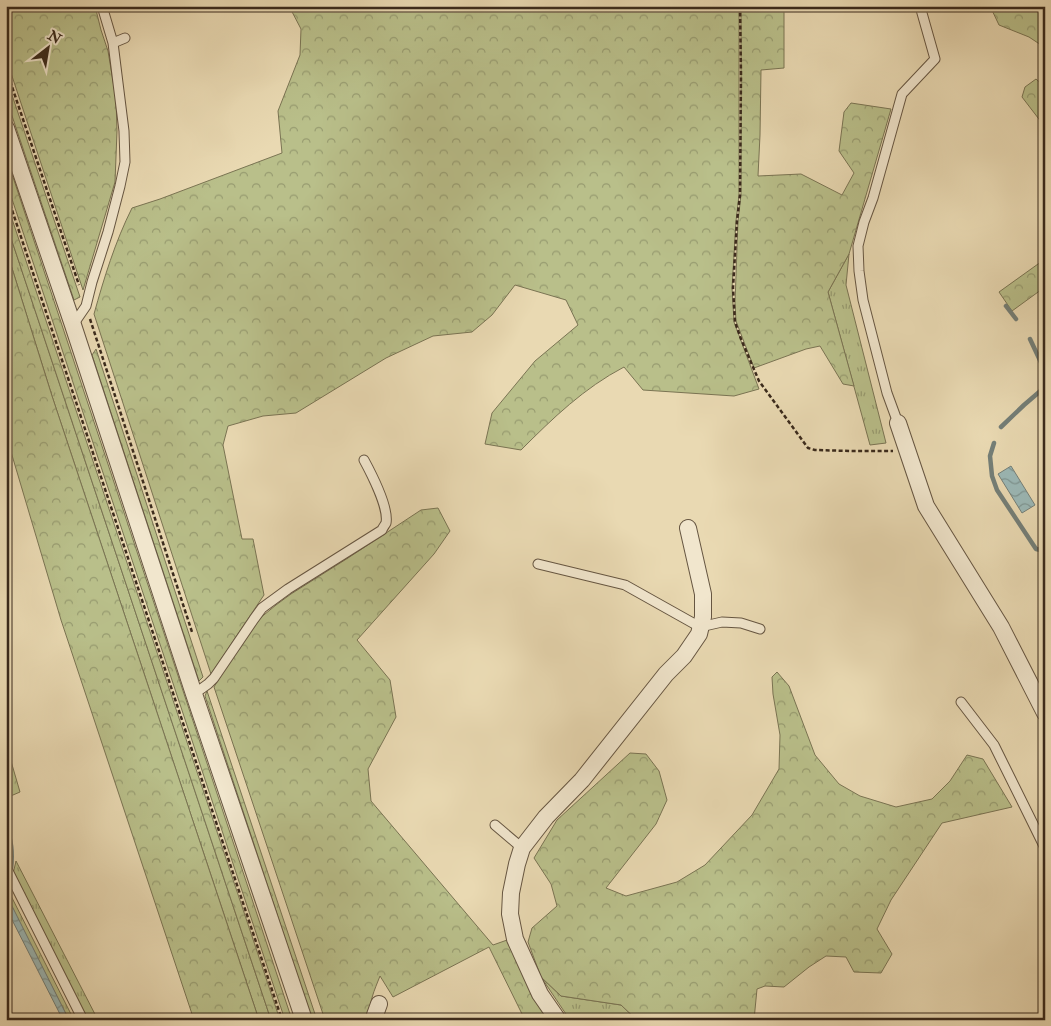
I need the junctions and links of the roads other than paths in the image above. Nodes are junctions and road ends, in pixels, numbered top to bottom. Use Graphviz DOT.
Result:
graph roads {
  1 [pos="102,6"];
  2 [pos="920,6"];
  3 [pos="124,38"];
  4 [pos="113,43"];
  5 [pos="6,128"];
  6 [pos="74,325"];
  7 [pos="898,423"];
  8 [pos="364,460"];
  9 [pos="688,528"];
  10 [pos="538,564"];
  11 [pos="700,628"];
  12 [pos="760,629"];
  13 [pos="194,694"];
  14 [pos="961,702"];
  15 [pos="1045,713"];
  16 [pos="496,825"];
  17 [pos="522,848"];
  18 [pos="1045,848"];
  19 [pos="6,867"];
  20 [pos="83,1020"];
  21 [pos="304,1020"];
  22 [pos="558,1020"];
  1 -- 4 [label="lane"];
  2 -- 7 [label="lane"];
  3 -- 4 [label="lane"];
  4 -- 6 [label="lane"];
  5 -- 6 [label="street"];
  6 -- 13 [label="street"];
  7 -- 15 [label="street"];
  8 -- 13 [label="lane"];
  9 -- 11 [label="street"];
  10 -- 11 [label="lane"];
  11 -- 12 [label="lane"];
  11 -- 17 [label="street"];
  13 -- 21 [label="street"];
  14 -- 18 [label="lane"];
  16 -- 17 [label="lane"];
  17 -- 22 [label="street"];
  19 -- 20 [label="lane"];
}
